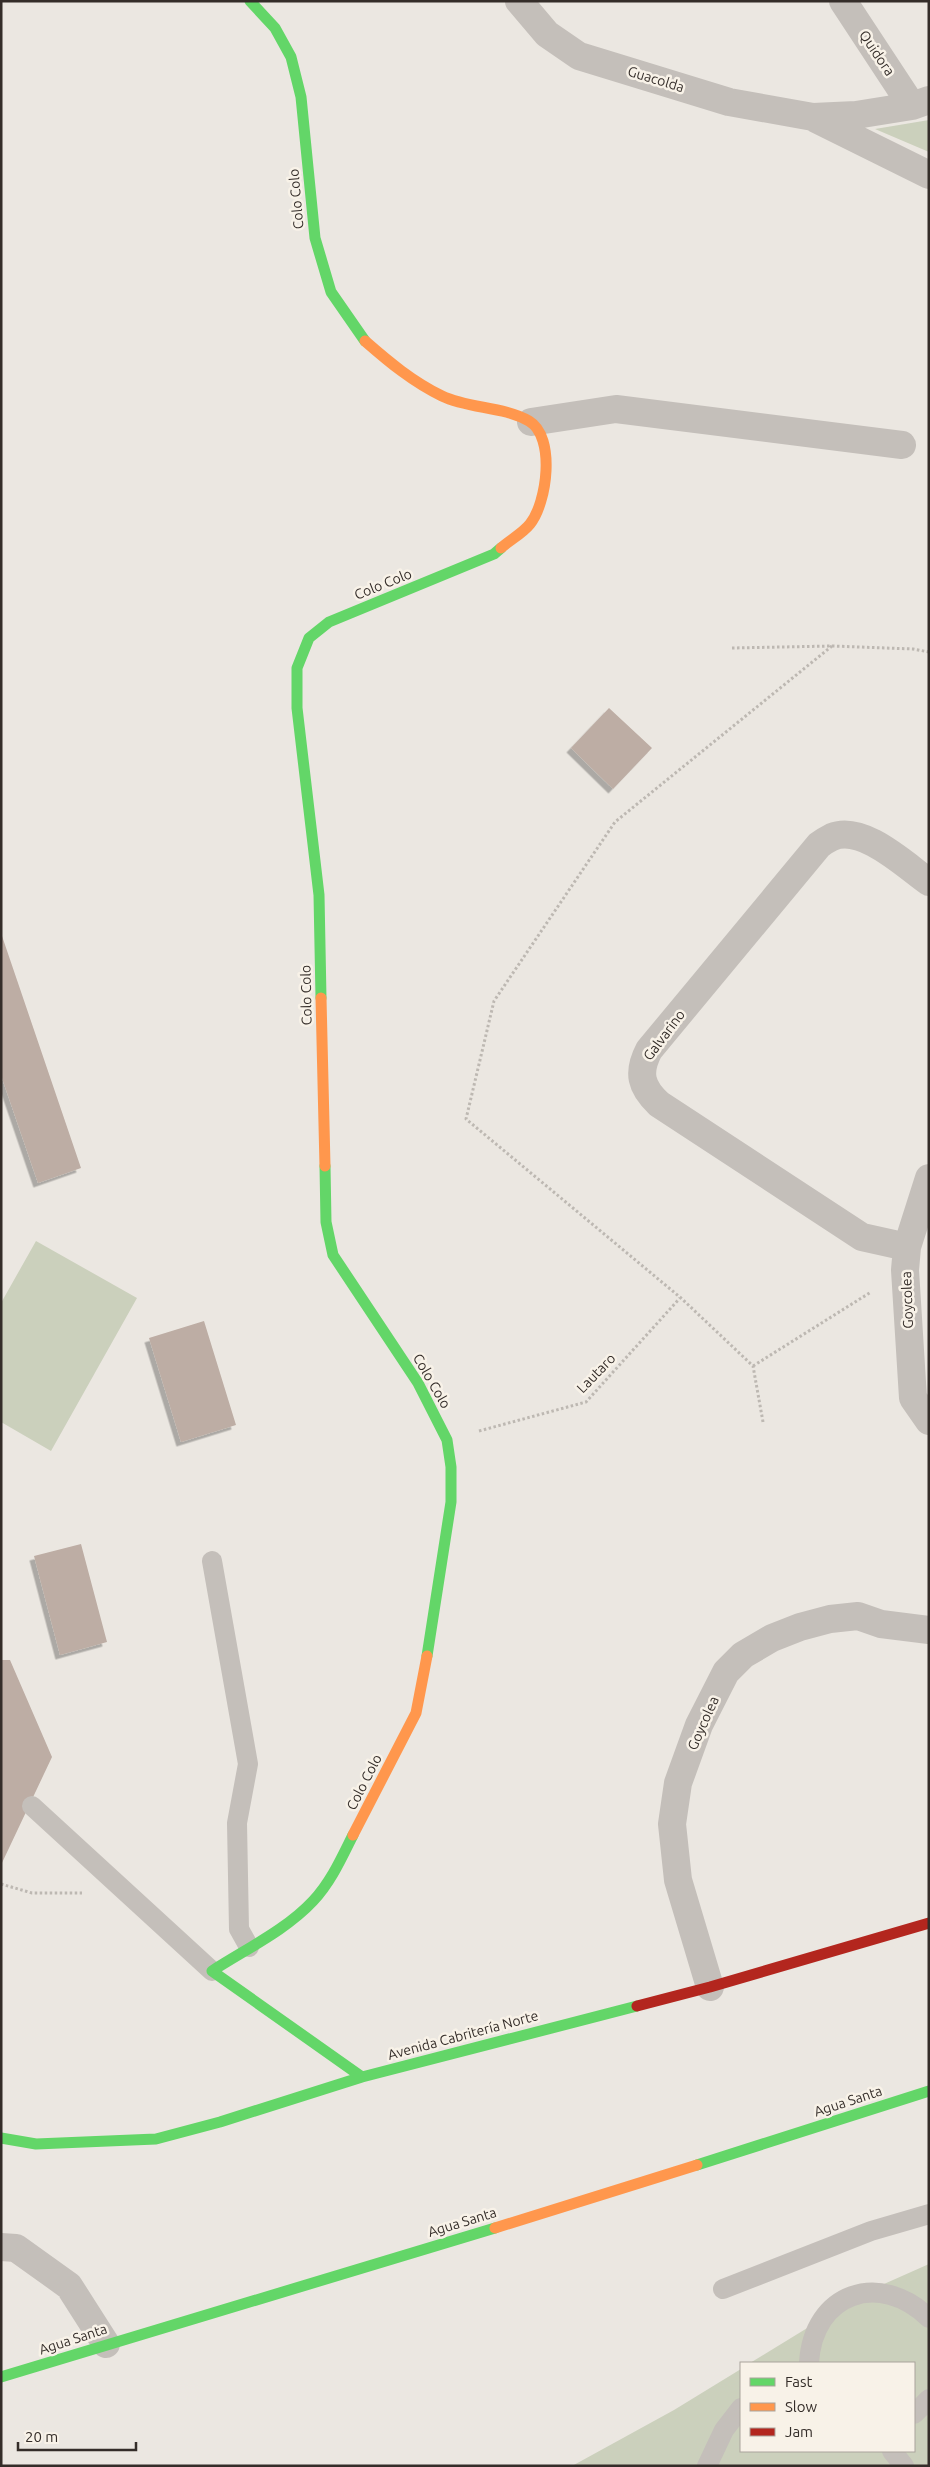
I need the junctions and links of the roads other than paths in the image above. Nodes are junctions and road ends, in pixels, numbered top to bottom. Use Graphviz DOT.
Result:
graph roads {
  1 [pos="250,1"];
  2 [pos="519,1"];
  3 [pos="842,1"];
  4 [pos="921,103"];
  5 [pos="813,117"];
  6 [pos="929,175"];
  7 [pos="531,422"];
  8 [pos="902,446"];
  9 [pos="929,882"];
  10 [pos="929,1178"];
  11 [pos="906,1259"];
  12 [pos="929,1421"];
  13 [pos="212,1561"];
  14 [pos="929,1630"];
  15 [pos="32,1806"];
  16 [pos="929,1923"];
  17 [pos="250,1947"];
  18 [pos="212,1970"];
  19 [pos="710,1987"];
  20 [pos="362,2077"];
  21 [pos="929,2091"];
  22 [pos="1,2138"];
  23 [pos="929,2214"];
  24 [pos="1,2247"];
  25 [pos="723,2290"];
  26 [pos="929,2318"];
  27 [pos="106,2344"];
  28 [pos="809,2362"];
  29 [pos="1,2377"];
  30 [pos="929,2399"];
  31 [pos="740,2409"];
  32 [pos="915,2413"];
  33 [pos="893,2452"];
  34 [pos="707,2466"];
  35 [pos="904,2466"];
  1 -- 7 [label="street, Colo Colo"];
  2 -- 5 [label="street, Guacolda"];
  3 -- 4 [label="street, Quidora"];
  4 -- 5 [label="street, Guacolda"];
  5 -- 6 [label="street, Guacolda"];
  7 -- 8 [label="street"];
  7 -- 17 [label="street, Colo Colo"];
  9 -- 11 [label="street, Galvarino"];
  10 -- 11 [label="street, Goycolea"];
  11 -- 12 [label="street, Goycolea"];
  13 -- 17 [label="lane"];
  14 -- 19 [label="street, Goycolea"];
  15 -- 18 [label="lane"];
  16 -- 19 [label="street, Avenida Cabritería Norte"];
  17 -- 18 [label="street, Colo Colo"];
  18 -- 20 [label="street"];
  19 -- 20 [label="street, Avenida Cabritería Norte"];
  20 -- 22 [label="street, Avenida Cabritería Norte"];
  21 -- 27 [label="street, Agua Santa"];
  23 -- 25 [label="lane"];
  24 -- 27 [label="street"];
  26 -- 28 [label="lane"];
  27 -- 29 [label="street, Agua Santa"];
  30 -- 32 [label="lane"];
  31 -- 34 [label="lane"];
  33 -- 35 [label="lane"];
}
